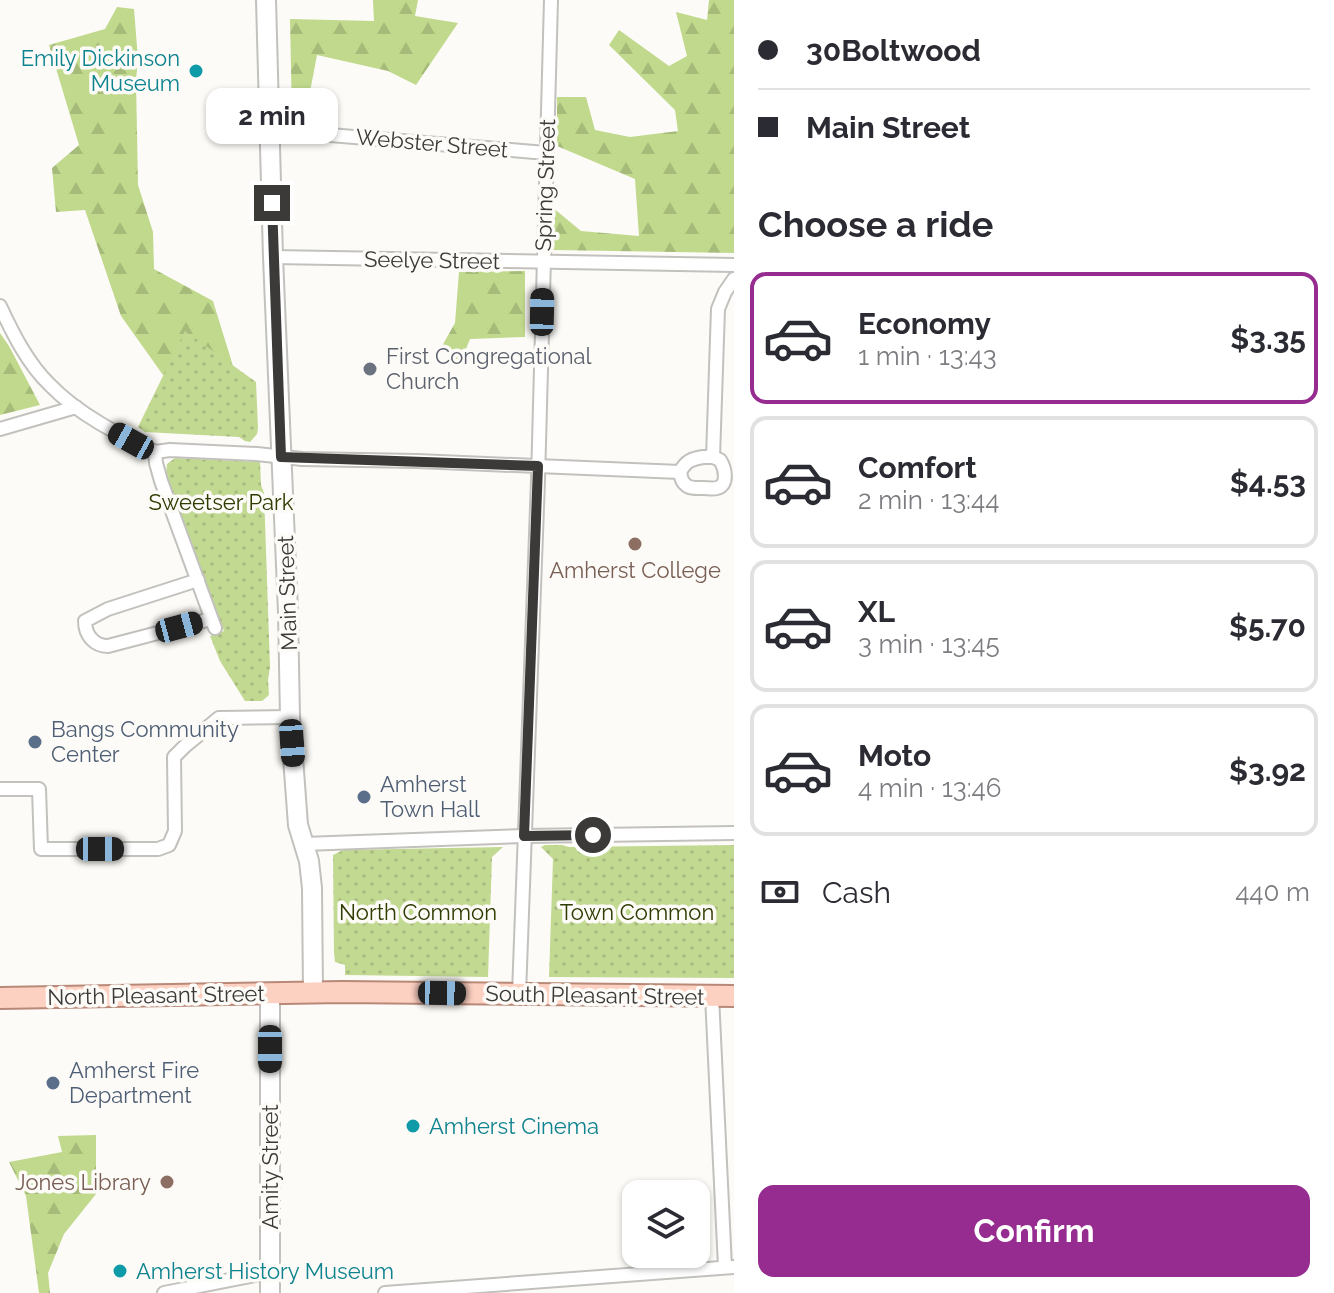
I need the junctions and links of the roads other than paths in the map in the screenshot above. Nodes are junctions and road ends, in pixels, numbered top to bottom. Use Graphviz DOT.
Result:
graph roads {
  1 [pos="266,0"];
  2 [pos="551,0"];
  3 [pos="270,130"];
  4 [pos="546,153"];
  5 [pos="273,257"];
  6 [pos="543,262"];
  7 [pos="734,265"];
  8 [pos="734,279"];
  9 [pos="0,306"];
  10 [pos="76,407"];
  11 [pos="0,429"];
  12 [pos="155,452"];
  13 [pos="281,457"];
  14 [pos="713,457"];
  15 [pos="538,466"];
  16 [pos="680,472"];
  17 [pos="198,580"];
  18 [pos="290,717"];
  19 [pos="0,789"];
  20 [pos="734,833"];
  21 [pos="524,836"];
  22 [pos="304,844"];
  23 [pos="313,992"];
  24 [pos="270,993"];
  25 [pos="519,994"];
  26 [pos="712,996"];
  27 [pos="734,996"];
  28 [pos="0,998"];
  29 [pos="730,1267"];
  30 [pos="270,1272"];
  31 [pos="566,1286"];
  32 [pos="164,1293"];
  33 [pos="270,1293"];
  34 [pos="385,1293"];
  1 -- 3 [label="main road, Main Street"];
  2 -- 4 [label="street, Spring Street"];
  3 -- 4 [label="street, Webster Street"];
  3 -- 5 [label="main road, Main Street"];
  4 -- 6 [label="street, Spring Street"];
  5 -- 6 [label="street, Seelye Street"];
  5 -- 13 [label="main road, Main Street"];
  6 -- 7 [label="street, Seelye Street"];
  6 -- 15 [label="street, Spring Street"];
  8 -- 14 [label="street"];
  9 -- 10 [label="street"];
  10 -- 11 [label="street"];
  10 -- 12 [label="street"];
  12 -- 13 [label="street"];
  12 -- 17 [label="street"];
  13 -- 15 [label="street"];
  13 -- 18 [label="main road, Main Street"];
  14 -- 16 [label="street"];
  14 -- 16 [label="street"];
  15 -- 16 [label="street"];
  15 -- 21 [label="street, Spring Street"];
  17 -- 17 [label="street"];
  18 -- 19 [label="street"];
  18 -- 22 [label="main road, Main Street"];
  20 -- 21 [label="street"];
  21 -- 22 [label="street"];
  21 -- 25 [label="street, Spring Street"];
  22 -- 23 [label="main road, Main Street"];
  23 -- 24 [label="main road, North Pleasant Street"];
  23 -- 25 [label="main road, South Pleasant Street"];
  24 -- 28 [label="main road, North Pleasant Street"];
  24 -- 30 [label="main road, Amity Street"];
  25 -- 26 [label="main road, South Pleasant Street"];
  26 -- 27 [label="main road, South Pleasant Street"];
  26 -- 29 [label="street"];
  29 -- 31 [label="street"];
  30 -- 32 [label="street"];
  30 -- 33 [label="main road, Amity Street"];
  31 -- 34 [label="street"];
}
